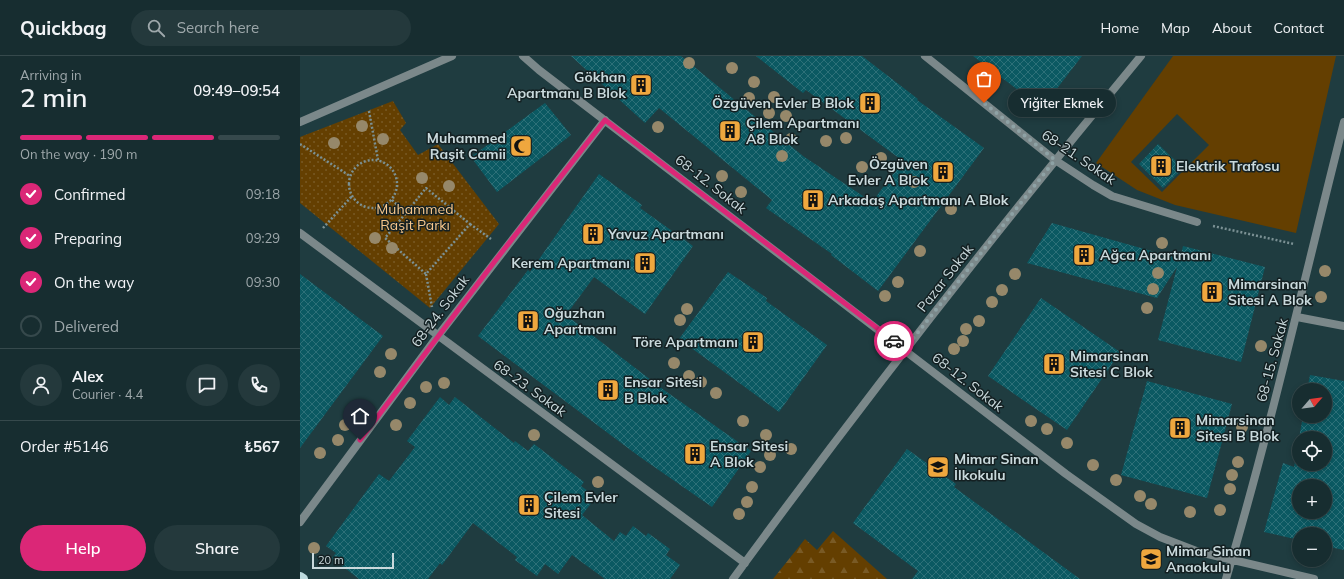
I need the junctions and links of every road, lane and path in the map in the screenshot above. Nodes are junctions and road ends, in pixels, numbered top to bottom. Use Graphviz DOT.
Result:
graph roads {
  1 [pos="452,56"];
  2 [pos="523,56"];
  3 [pos="925,56"];
  4 [pos="1141,56"];
  5 [pos="366,93"];
  6 [pos="605,120"];
  7 [pos="300,122"];
  8 [pos="1344,122"];
  9 [pos="300,144"];
  10 [pos="378,160"];
  11 [pos="1055,160"];
  12 [pos="350,176"];
  13 [pos="352,196"];
  14 [pos="392,200"];
  15 [pos="406,213"];
  16 [pos="1197,222"];
  17 [pos="470,224"];
  18 [pos="300,233"];
  19 [pos="311,242"];
  20 [pos="1312,248"];
  21 [pos="504,249"];
  22 [pos="1297,317"];
  23 [pos="1344,326"];
  24 [pos="437,337"];
  25 [pos="904,350"];
  26 [pos="300,522"];
  27 [pos="1232,559"];
  28 [pos="745,563"];
  29 [pos="300,577"];
  30 [pos="303,579"];
  31 [pos="733,579"];
  32 [pos="1226,579"];
  33 [pos="1314,579"];
  1 -- 5 [label="street"];
  2 -- 6 [label="street, 68-12. Sokak"];
  3 -- 11 [label="street, 68-21. Sokak"];
  4 -- 11 [label="street, Pazar Sokak"];
  5 -- 7 [label="street"];
  5 -- 10 [label="path"];
  6 -- 21 [label="street, 68-24. Sokak"];
  6 -- 25 [label="street, 68-12. Sokak"];
  8 -- 20 [label="street, 68-15. Sokak"];
  9 -- 12 [label="path"];
  10 -- 12 [label="path"];
  10 -- 14 [label="path"];
  11 -- 16 [label="street, 68-21. Sokak"];
  11 -- 25 [label="street, Pazar Sokak"];
  12 -- 13 [label="path"];
  13 -- 14 [label="path"];
  13 -- 19 [label="path"];
  14 -- 15 [label="path"];
  15 -- 17 [label="path"];
  15 -- 17 [label="path"];
  16 -- 20 [label="path"];
  17 -- 21 [label="path"];
  18 -- 19 [label="street, 68-23. Sokak"];
  19 -- 24 [label="street, 68-23. Sokak"];
  20 -- 22 [label="street, 68-15. Sokak"];
  21 -- 24 [label="street, 68-24. Sokak"];
  22 -- 23 [label="street"];
  22 -- 27 [label="street, 68-15. Sokak"];
  24 -- 26 [label="street, 68-24. Sokak"];
  24 -- 28 [label="street, 68-23. Sokak"];
  25 -- 27 [label="street, 68-12. Sokak"];
  25 -- 28 [label="street, Pazar Sokak"];
  27 -- 32 [label="street, 68-15. Sokak"];
  27 -- 33 [label="street, 68-12. Sokak"];
  28 -- 31 [label="street, Pazar Sokak"];
  29 -- 30 [label="main road"];
}
